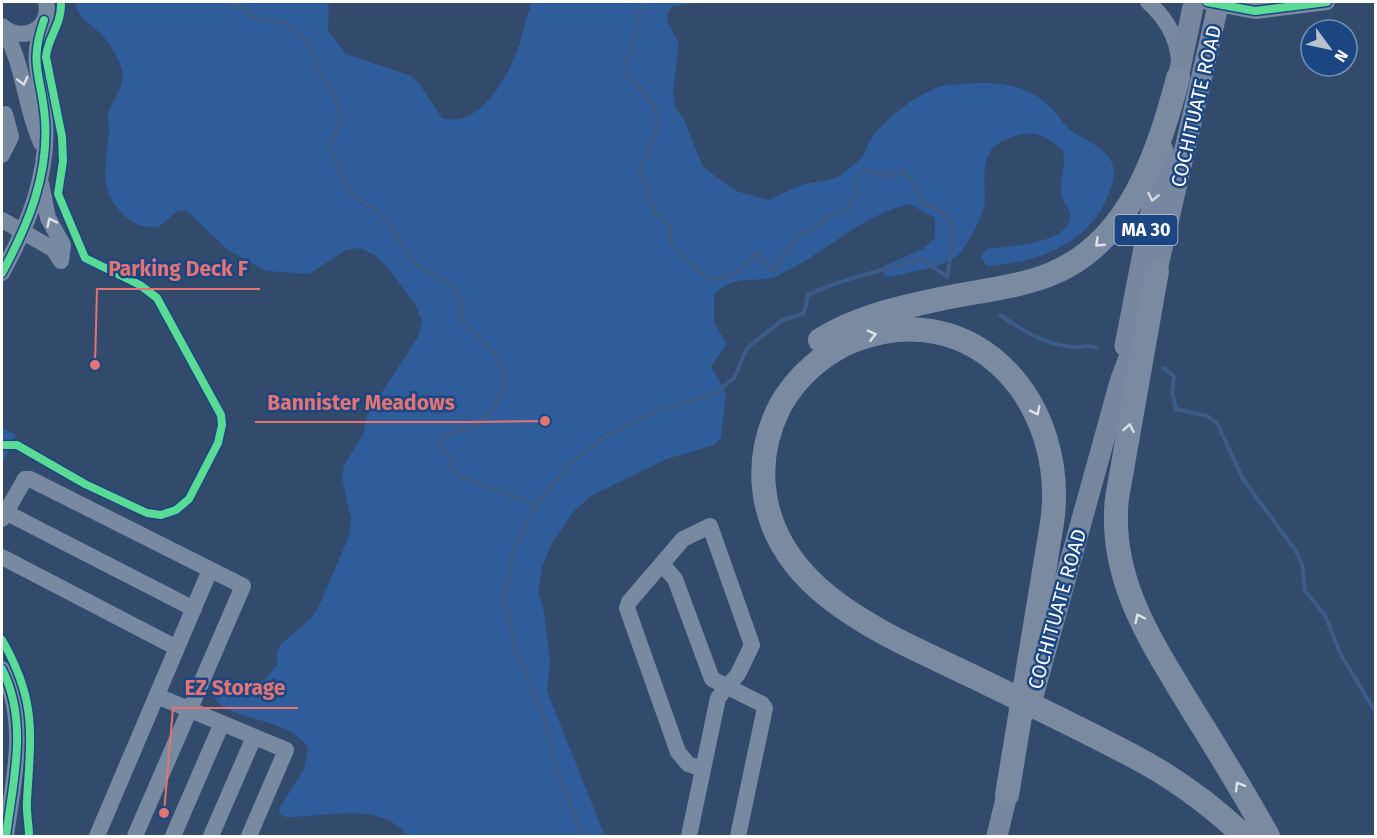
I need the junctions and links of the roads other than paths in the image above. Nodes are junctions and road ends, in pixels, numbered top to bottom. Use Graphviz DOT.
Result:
graph roads {
  1 [pos="1148,2"];
  2 [pos="1194,2"];
  3 [pos="1215,2"];
  4 [pos="1327,2"];
  5 [pos="47,8"];
  6 [pos="2,26"];
  7 [pos="1178,78"];
  8 [pos="5,114"];
  9 [pos="3,149"];
  10 [pos="44,149"];
  11 [pos="41,182"];
  12 [pos="2,220"];
  13 [pos="22,232"];
  14 [pos="1157,272"];
  15 [pos="2,273"];
  16 [pos="1120,382"];
  17 [pos="6,506"];
  18 [pos="2,557"];
  19 [pos="662,564"];
  20 [pos="210,570"];
  21 [pos="194,609"];
  22 [pos="177,648"];
  23 [pos="2,669"];
  24 [pos="726,687"];
  25 [pos="989,693"];
  26 [pos="157,696"];
  27 [pos="189,710"];
  28 [pos="222,723"];
  29 [pos="1065,730"];
  30 [pos="254,737"];
  31 [pos="702,769"];
  32 [pos="1007,795"];
  33 [pos="5,820"];
  34 [pos="97,837"];
  35 [pos="135,837"];
  36 [pos="173,837"];
  37 [pos="211,837"];
  38 [pos="249,837"];
  39 [pos="689,837"];
  40 [pos="738,837"];
  41 [pos="997,837"];
  42 [pos="1222,837"];
  43 [pos="1244,837"];
  44 [pos="1268,837"];
  1 -- 7 [label="street"];
  2 -- 7 [label="main road, COCHITUATE ROAD / MA 30"];
  3 -- 4 [label="street"];
  3 -- 14 [label="main road, COCHITUATE ROAD / MA 30"];
  5 -- 6 [label="street"];
  5 -- 10 [label="street"];
  6 -- 10 [label="street, one-way"];
  7 -- 16 [label="main road, COCHITUATE ROAD / MA 30, one-way"];
  7 -- 25 [label="highway, one-way"];
  8 -- 9 [label="street"];
  10 -- 11 [label="street"];
  11 -- 13 [label="street"];
  13 -- 11 [label="street, one-way"];
  12 -- 13 [label="street"];
  13 -- 15 [label="street"];
  14 -- 16 [label="main road, COCHITUATE ROAD / MA 30"];
  44 -- 14 [label="highway, one-way"];
  16 -- 32 [label="main road, COCHITUATE ROAD / MA 30"];
  17 -- 20 [label="street"];
  17 -- 21 [label="street"];
  18 -- 22 [label="street"];
  19 -- 24 [label="street"];
  19 -- 24 [label="street"];
  19 -- 31 [label="street"];
  20 -- 21 [label="street"];
  20 -- 27 [label="street"];
  21 -- 22 [label="street"];
  22 -- 26 [label="street"];
  23 -- 33 [label="street"];
  24 -- 31 [label="street"];
  24 -- 40 [label="street"];
  25 -- 29 [label="highway"];
  25 -- 32 [label="highway, one-way"];
  26 -- 27 [label="street"];
  26 -- 34 [label="street"];
  27 -- 28 [label="street"];
  27 -- 35 [label="street"];
  28 -- 30 [label="street"];
  28 -- 36 [label="street"];
  29 -- 42 [label="highway"];
  29 -- 43 [label="highway"];
  30 -- 37 [label="street"];
  30 -- 38 [label="street"];
  31 -- 39 [label="street"];
  32 -- 41 [label="main road, COCHITUATE ROAD / MA 30"];
}
